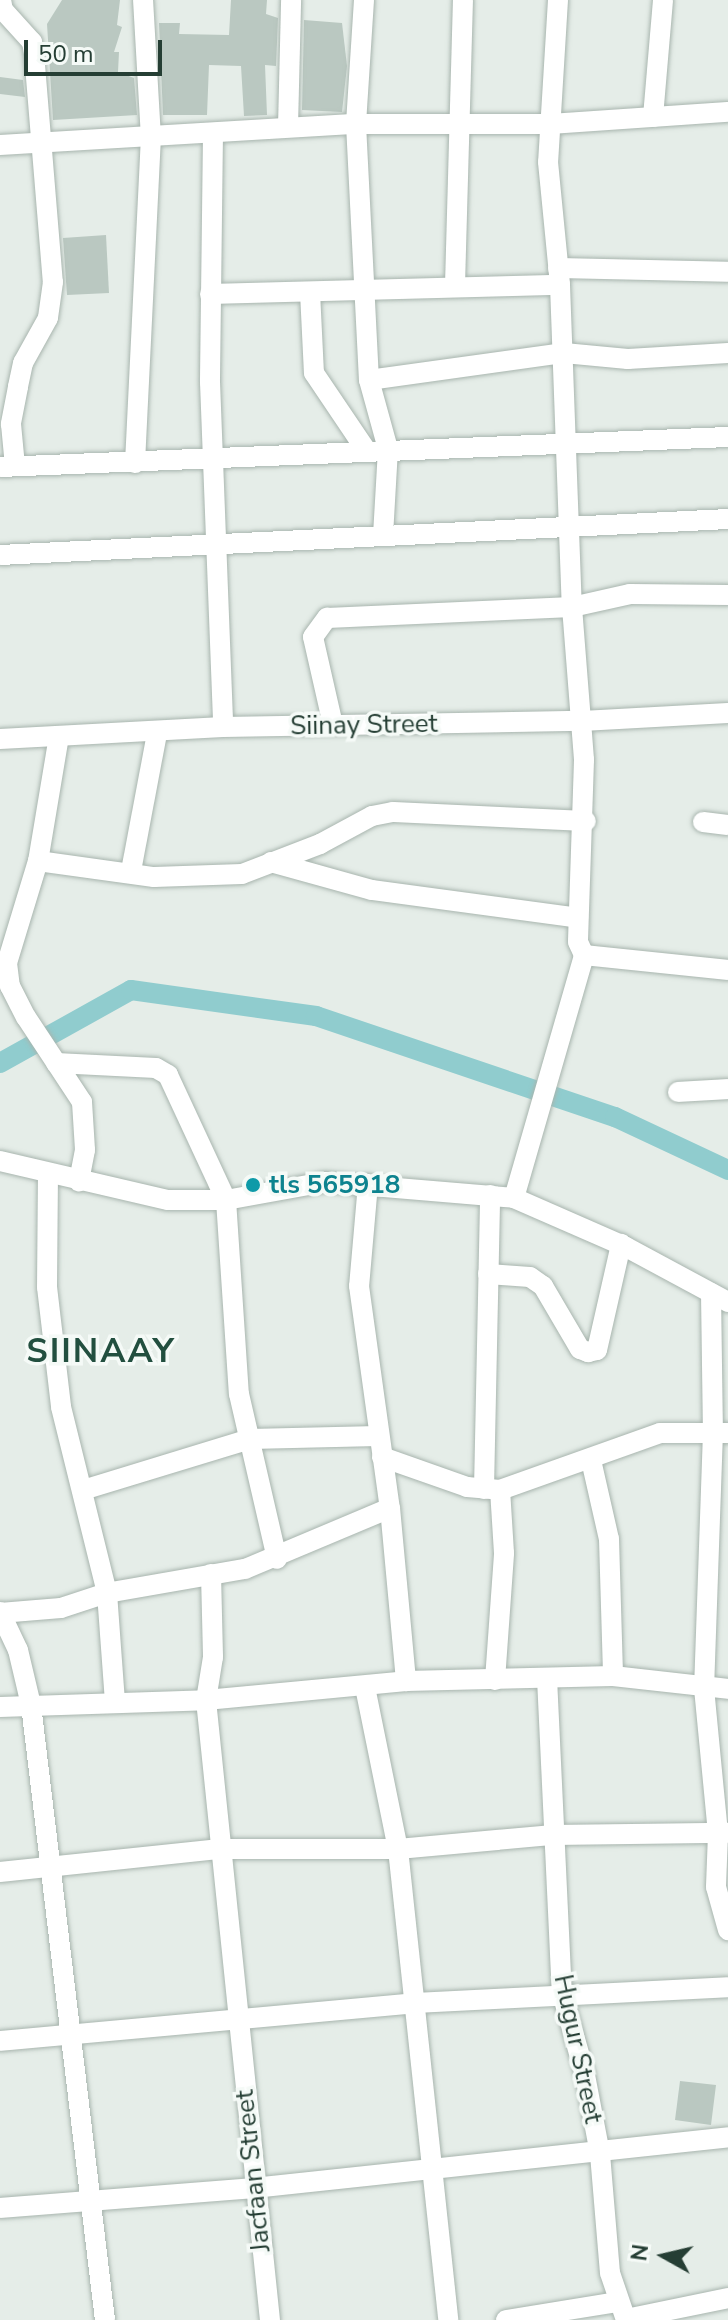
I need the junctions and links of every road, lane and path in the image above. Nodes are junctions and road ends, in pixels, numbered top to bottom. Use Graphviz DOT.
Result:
graph roads {
  1 [pos="1,0"];
  2 [pos="143,0"];
  3 [pos="291,0"];
  4 [pos="364,0"];
  5 [pos="463,0"];
  6 [pos="558,0"];
  7 [pos="663,0"];
  8 [pos="728,112"];
  9 [pos="653,117"];
  10 [pos="459,123"];
  11 [pos="356,124"];
  12 [pos="550,124"];
  13 [pos="288,127"];
  14 [pos="213,133"];
  15 [pos="151,138"];
  16 [pos="45,143"];
  17 [pos="0,145"];
  18 [pos="728,272"];
  19 [pos="559,276"];
  20 [pos="455,285"];
  21 [pos="363,291"];
  22 [pos="310,292"];
  23 [pos="210,294"];
  24 [pos="564,353"];
  25 [pos="728,353"];
  26 [pos="369,380"];
  27 [pos="728,437"];
  28 [pos="567,445"];
  29 [pos="388,449"];
  30 [pos="366,450"];
  31 [pos="212,461"];
  32 [pos="135,463"];
  33 [pos="7,467"];
  34 [pos="728,519"];
  35 [pos="571,524"];
  36 [pos="383,535"];
  37 [pos="215,546"];
  38 [pos="0,555"];
  39 [pos="728,595"];
  40 [pos="572,607"];
  41 [pos="728,713"];
  42 [pos="582,721"];
  43 [pos="333,725"];
  44 [pos="223,727"];
  45 [pos="157,733"];
  46 [pos="59,736"];
  47 [pos="0,739"];
  48 [pos="586,821"];
  49 [pos="703,822"];
  50 [pos="728,825"];
  51 [pos="38,861"];
  52 [pos="271,862"];
  53 [pos="131,871"];
  54 [pos="578,918"];
  55 [pos="584,955"];
  56 [pos="728,970"];
  57 [pos="51,1058"];
  58 [pos="728,1089"];
  59 [pos="678,1092"];
  60 [pos="0,1161"];
  61 [pos="48,1173"];
  62 [pos="79,1181"];
  63 [pos="368,1184"];
  64 [pos="490,1195"];
  65 [pos="514,1198"];
  66 [pos="226,1200"];
  67 [pos="621,1244"];
  68 [pos="488,1274"];
  69 [pos="720,1298"];
  70 [pos="720,1433"];
  71 [pos="378,1436"];
  72 [pos="250,1439"];
  73 [pos="382,1457"];
  74 [pos="591,1460"];
  75 [pos="83,1490"];
  76 [pos="492,1490"];
  77 [pos="390,1508"];
  78 [pos="277,1559"];
  79 [pos="211,1574"];
  80 [pos="107,1593"];
  81 [pos="0,1612"];
  82 [pos="613,1676"];
  83 [pos="547,1678"];
  84 [pos="495,1680"];
  85 [pos="406,1681"];
  86 [pos="365,1687"];
  87 [pos="704,1688"];
  88 [pos="728,1689"];
  89 [pos="206,1700"];
  90 [pos="115,1703"];
  91 [pos="31,1705"];
  92 [pos="0,1707"];
  93 [pos="723,1834"];
  94 [pos="553,1835"];
  95 [pos="218,1849"];
  96 [pos="398,1849"];
  97 [pos="52,1868"];
  98 [pos="0,1872"];
  99 [pos="728,1930"];
  100 [pos="728,1987"];
  101 [pos="562,1993"];
  102 [pos="415,2003"];
  103 [pos="238,2022"];
  104 [pos="69,2035"];
  105 [pos="0,2041"];
  106 [pos="728,2137"];
  107 [pos="600,2154"];
  108 [pos="430,2170"];
  109 [pos="254,2188"];
  110 [pos="93,2198"];
  111 [pos="0,2208"];
  112 [pos="728,2298"];
  113 [pos="623,2314"];
  114 [pos="105,2320"];
  115 [pos="270,2320"];
  116 [pos="448,2320"];
  117 [pos="506,2320"];
  1 -- 16 [label="street"];
  2 -- 15 [label="street"];
  3 -- 13 [label="street"];
  4 -- 11 [label="street"];
  5 -- 10 [label="street"];
  6 -- 12 [label="street"];
  7 -- 9 [label="street"];
  8 -- 9 [label="street"];
  9 -- 12 [label="street"];
  10 -- 11 [label="street"];
  10 -- 12 [label="street"];
  10 -- 20 [label="street"];
  11 -- 13 [label="street"];
  11 -- 21 [label="street"];
  12 -- 19 [label="street"];
  13 -- 14 [label="street"];
  14 -- 15 [label="street"];
  14 -- 23 [label="street"];
  15 -- 16 [label="street"];
  15 -- 32 [label="street"];
  16 -- 17 [label="street"];
  16 -- 33 [label="street"];
  18 -- 19 [label="street"];
  19 -- 20 [label="street"];
  19 -- 24 [label="street"];
  20 -- 21 [label="street"];
  21 -- 22 [label="street"];
  21 -- 26 [label="street"];
  22 -- 23 [label="street"];
  22 -- 30 [label="street"];
  23 -- 31 [label="street"];
  24 -- 25 [label="street"];
  24 -- 26 [label="street"];
  24 -- 28 [label="street"];
  26 -- 29 [label="street"];
  27 -- 28 [label="street"];
  28 -- 29 [label="street"];
  28 -- 35 [label="street"];
  29 -- 30 [label="street"];
  29 -- 36 [label="street"];
  30 -- 31 [label="street"];
  31 -- 32 [label="street"];
  31 -- 37 [label="street"];
  32 -- 33 [label="street"];
  34 -- 35 [label="street"];
  35 -- 36 [label="street"];
  35 -- 40 [label="street"];
  36 -- 37 [label="street"];
  37 -- 38 [label="street"];
  37 -- 44 [label="street"];
  39 -- 40 [label="street"];
  40 -- 42 [label="street"];
  40 -- 43 [label="street"];
  41 -- 42 [label="street, Siinay Street"];
  42 -- 43 [label="street, Siinay Street"];
  42 -- 48 [label="street"];
  43 -- 44 [label="street, Siinay Street"];
  44 -- 45 [label="street, Siinay Street"];
  45 -- 46 [label="street, Siinay Street"];
  45 -- 53 [label="street"];
  46 -- 47 [label="street, Siinay Street"];
  46 -- 51 [label="street"];
  48 -- 52 [label="street"];
  48 -- 54 [label="street"];
  49 -- 50 [label="street"];
  51 -- 53 [label="street"];
  51 -- 57 [label="street"];
  52 -- 53 [label="street"];
  52 -- 54 [label="street"];
  54 -- 55 [label="street"];
  55 -- 56 [label="street"];
  55 -- 65 [label="street"];
  57 -- 62 [label="street"];
  57 -- 66 [label="street"];
  58 -- 59 [label="street"];
  60 -- 61 [label="street"];
  61 -- 62 [label="street"];
  61 -- 75 [label="street"];
  62 -- 66 [label="street"];
  63 -- 64 [label="street"];
  63 -- 66 [label="street"];
  63 -- 71 [label="street"];
  64 -- 65 [label="street"];
  64 -- 68 [label="street"];
  65 -- 67 [label="street"];
  66 -- 72 [label="street"];
  67 -- 68 [label="street"];
  67 -- 69 [label="street"];
  68 -- 76 [label="street"];
  69 -- 70 [label="street"];
  70 -- 74 [label="street"];
  70 -- 87 [label="street"];
  71 -- 72 [label="street"];
  71 -- 73 [label="street"];
  72 -- 75 [label="street"];
  72 -- 78 [label="street"];
  73 -- 76 [label="street"];
  73 -- 77 [label="street"];
  74 -- 76 [label="street"];
  74 -- 82 [label="street"];
  75 -- 80 [label="street"];
  76 -- 84 [label="street"];
  77 -- 78 [label="street"];
  77 -- 85 [label="street"];
  78 -- 79 [label="street"];
  79 -- 80 [label="street"];
  79 -- 89 [label="street, Jacfaan Street"];
  80 -- 81 [label="street"];
  80 -- 90 [label="street"];
  81 -- 91 [label="street"];
  82 -- 83 [label="street"];
  82 -- 87 [label="street"];
  83 -- 84 [label="street"];
  83 -- 94 [label="street, Hugur Street"];
  84 -- 85 [label="street"];
  85 -- 86 [label="street"];
  86 -- 89 [label="street"];
  86 -- 96 [label="street"];
  87 -- 88 [label="street"];
  87 -- 93 [label="street"];
  89 -- 90 [label="street"];
  89 -- 95 [label="street, Jacfaan Street"];
  90 -- 91 [label="street"];
  91 -- 92 [label="street"];
  91 -- 97 [label="street"];
  93 -- 94 [label="street"];
  93 -- 99 [label="street"];
  94 -- 96 [label="street"];
  94 -- 101 [label="street, Hugur Street"];
  95 -- 96 [label="street"];
  95 -- 97 [label="street"];
  95 -- 103 [label="street, Jacfaan Street"];
  96 -- 102 [label="street"];
  97 -- 98 [label="street"];
  97 -- 104 [label="street"];
  100 -- 101 [label="street"];
  101 -- 102 [label="street"];
  101 -- 107 [label="street, Hugur Street"];
  102 -- 103 [label="street"];
  102 -- 108 [label="street"];
  103 -- 104 [label="street"];
  103 -- 109 [label="street, Jacfaan Street"];
  104 -- 105 [label="street"];
  104 -- 110 [label="street"];
  106 -- 107 [label="street"];
  107 -- 108 [label="street"];
  107 -- 113 [label="street, Hugur Street"];
  108 -- 109 [label="street"];
  108 -- 116 [label="street"];
  109 -- 110 [label="street"];
  109 -- 115 [label="street, Jacfaan Street"];
  110 -- 111 [label="street"];
  110 -- 114 [label="street"];
  112 -- 113 [label="street"];
  113 -- 117 [label="street"];
}
